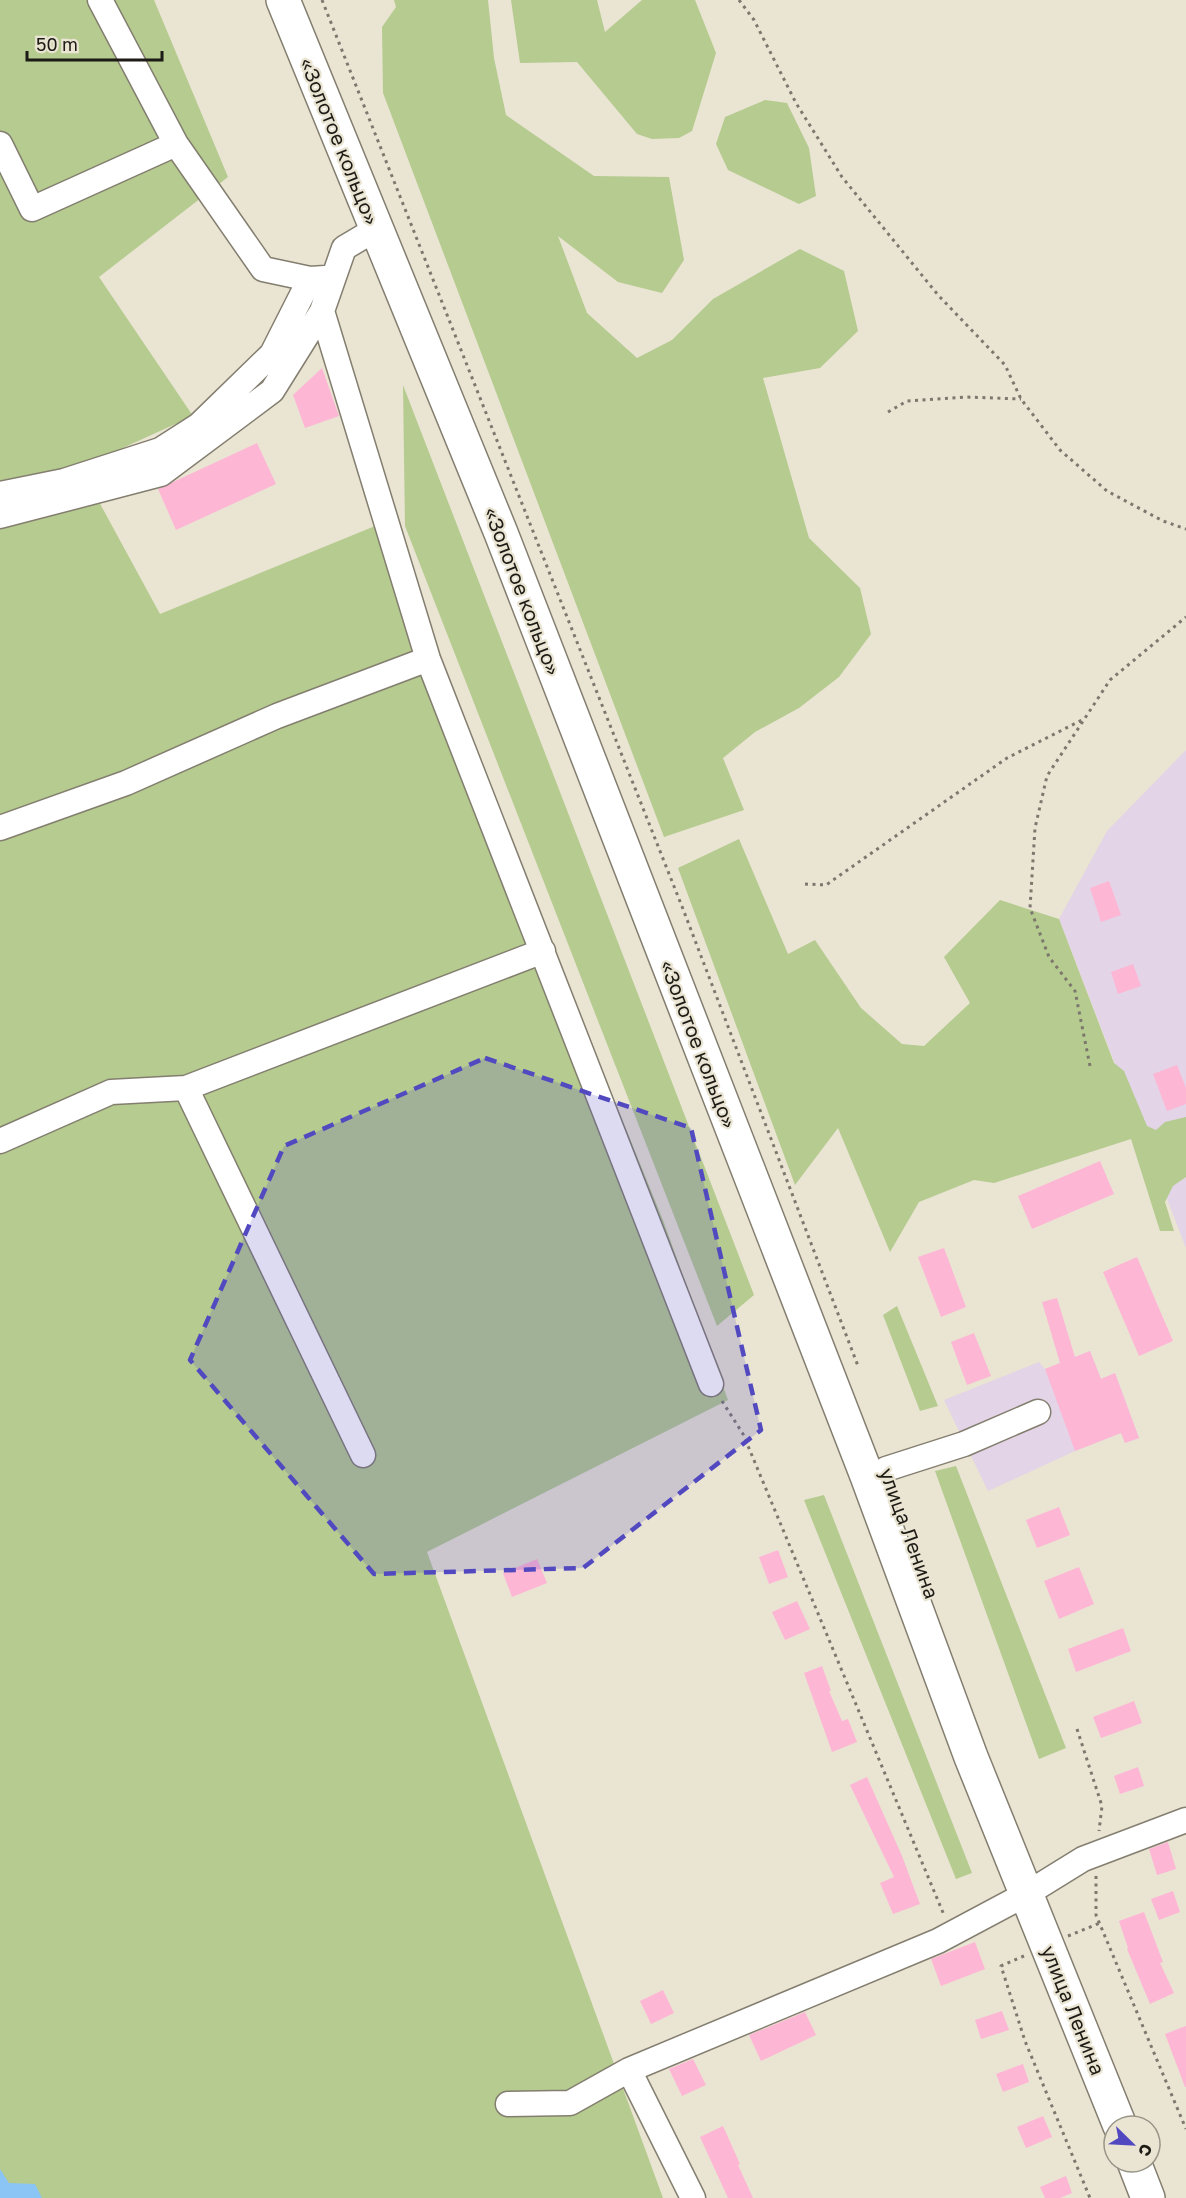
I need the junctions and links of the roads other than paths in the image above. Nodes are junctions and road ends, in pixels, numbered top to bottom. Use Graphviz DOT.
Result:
graph roads {
  1 [pos="100,0"];
  2 [pos="283,0"];
  3 [pos="308,0"];
  4 [pos="0,144"];
  5 [pos="176,144"];
  6 [pos="376,229"];
  7 [pos="322,279"];
  8 [pos="322,311"];
  9 [pos="0,494"];
  10 [pos="0,516"];
  11 [pos="428,659"];
  12 [pos="0,828"];
  13 [pos="543,951"];
  14 [pos="186,1088"];
  15 [pos="0,1141"];
  16 [pos="764,1182"];
  17 [pos="711,1384"];
  18 [pos="1038,1412"];
  19 [pos="363,1455"];
  20 [pos="886,1469"];
  21 [pos="1186,1820"];
  22 [pos="1028,1893"];
  23 [pos="629,2070"];
  24 [pos="508,2104"];
  25 [pos="1115,2114"];
  26 [pos="1139,2174"];
  27 [pos="693,2198"];
  28 [pos="1148,2198"];
  1 -- 5 [label="street"];
  2 -- 6 [label="highway, «Золотое кольцо»"];
  3 -- 16 [label="highway, «Золотое кольцо»"];
  4 -- 5 [label="street"];
  5 -- 7 [label="street"];
  6 -- 7 [label="street"];
  6 -- 16 [label="highway, «Золотое кольцо»"];
  7 -- 8 [label="street"];
  7 -- 9 [label="street"];
  8 -- 10 [label="street"];
  8 -- 11 [label="street"];
  11 -- 12 [label="street"];
  11 -- 13 [label="street"];
  13 -- 14 [label="street"];
  13 -- 17 [label="street"];
  14 -- 15 [label="street"];
  14 -- 19 [label="street"];
  16 -- 20 [label="highway, улица Ленина"];
  16 -- 22 [label="highway, улица Ленина"];
  18 -- 20 [label="street"];
  20 -- 22 [label="highway, улица Ленина"];
  21 -- 22 [label="street"];
  22 -- 23 [label="street"];
  22 -- 25 [label="highway, улица Ленина"];
  23 -- 24 [label="street"];
  23 -- 27 [label="street"];
  26 -- 28 [label="highway"];
}
